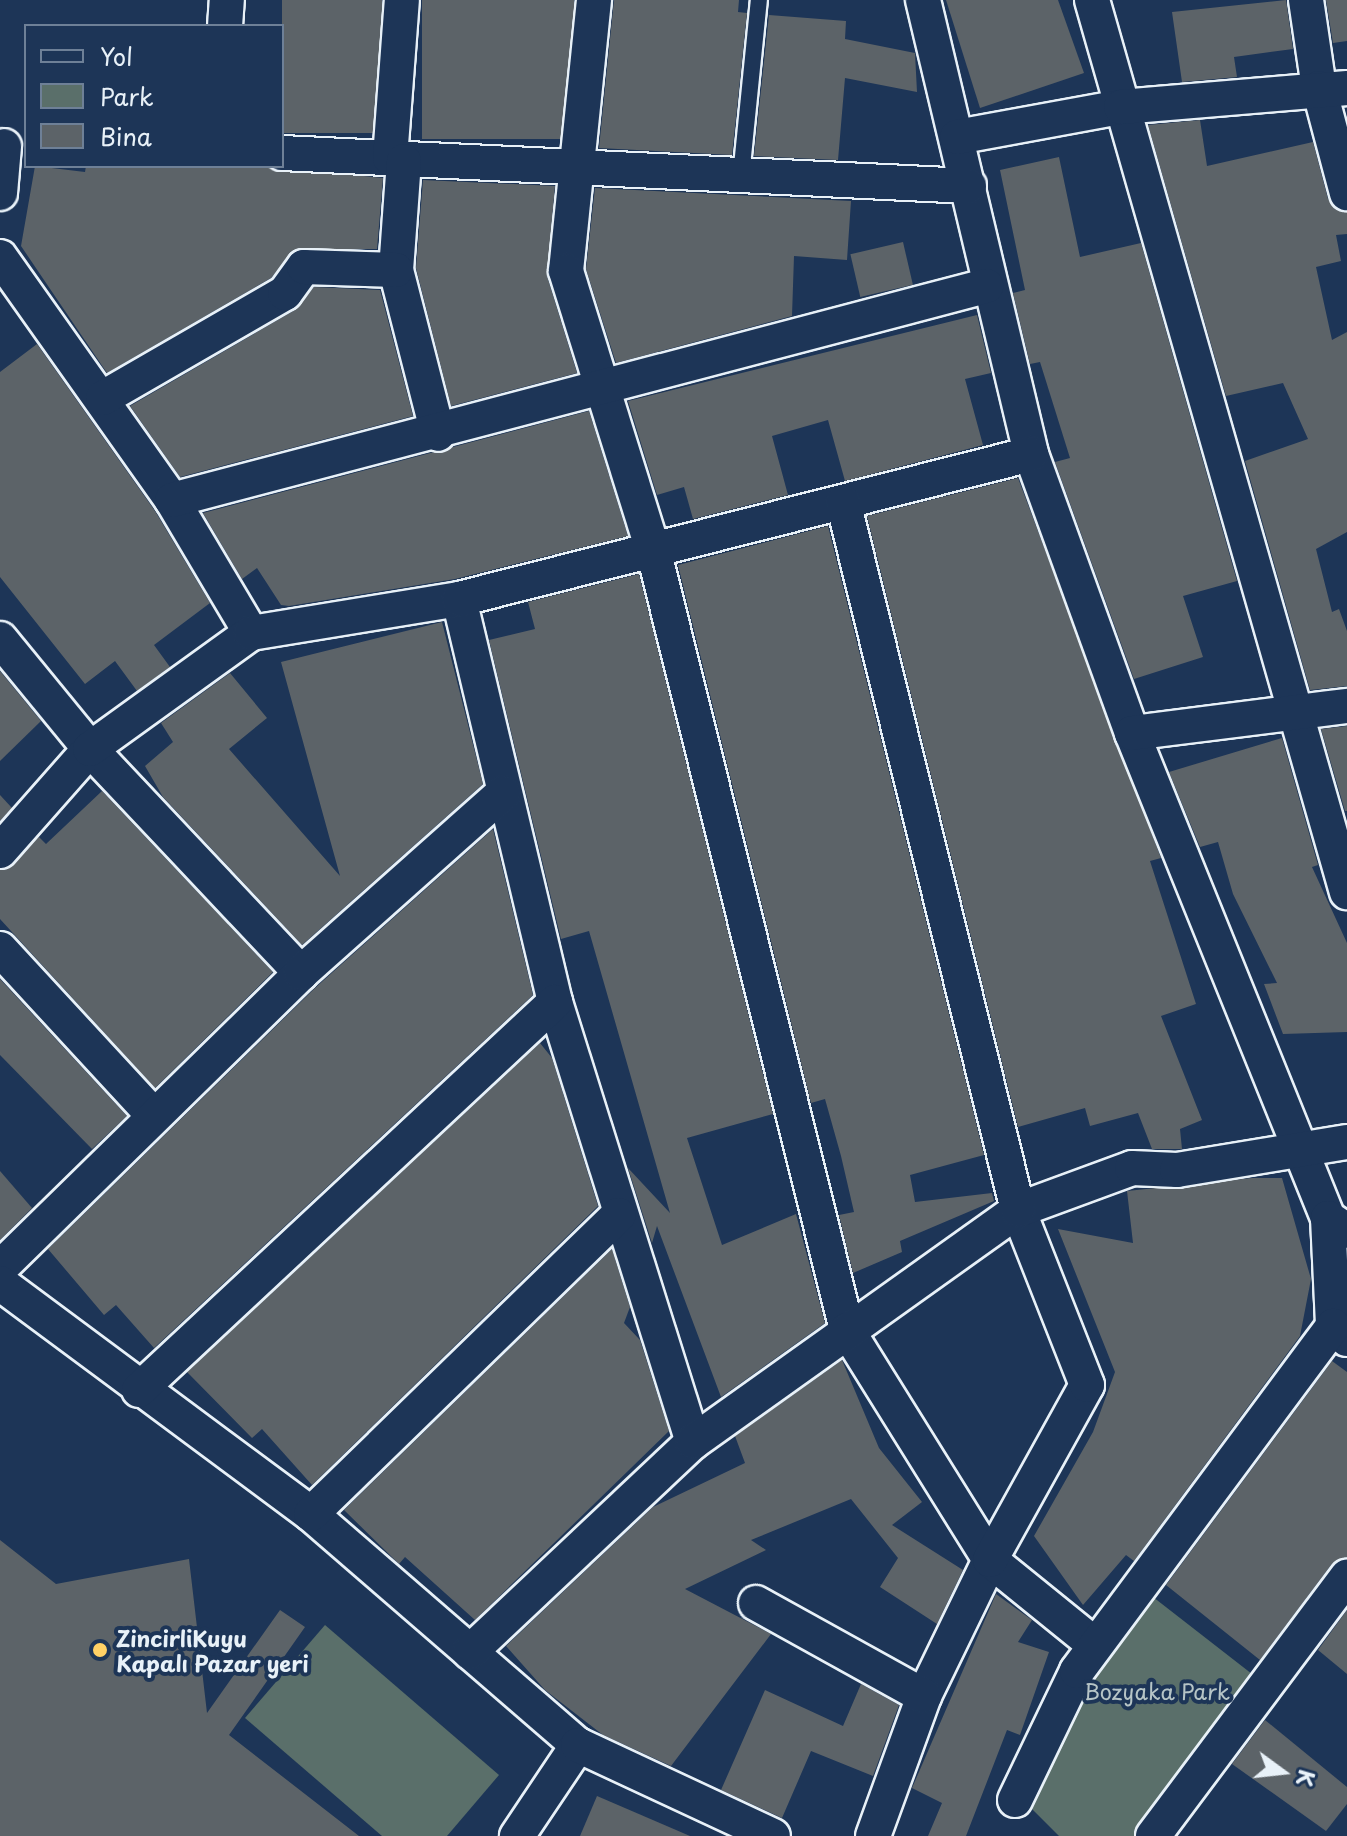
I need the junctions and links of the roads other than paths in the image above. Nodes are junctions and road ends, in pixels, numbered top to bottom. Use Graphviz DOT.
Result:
graph roads {
  1 [pos="227,0"];
  2 [pos="402,0"];
  3 [pos="594,0"];
  4 [pos="759,0"];
  5 [pos="923,0"];
  6 [pos="1092,0"];
  7 [pos="1306,0"];
  8 [pos="225,24"];
  9 [pos="1333,88"];
  10 [pos="1121,107"];
  11 [pos="957,137"];
  12 [pos="10,145"];
  13 [pos="284,153"];
  14 [pos="397,159"];
  15 [pos="574,169"];
  16 [pos="741,176"];
  17 [pos="969,186"];
  18 [pos="0,193"];
  19 [pos="1347,193"];
  20 [pos="0,257"];
  21 [pos="396,270"];
  22 [pos="986,286"];
  23 [pos="597,387"];
  24 [pos="103,398"];
  25 [pos="438,434"];
  26 [pos="1031,454"];
  27 [pos="172,500"];
  28 [pos="843,502"];
  29 [pos="654,553"];
  30 [pos="459,599"];
  31 [pos="251,633"];
  32 [pos="0,639"];
  33 [pos="1347,706"];
  34 [pos="1292,714"];
  35 [pos="1132,733"];
  36 [pos="90,749"];
  37 [pos="503,793"];
  38 [pos="0,851"];
  39 [pos="1347,892"];
  40 [pos="0,949"];
  41 [pos="301,973"];
  42 [pos="555,1002"];
  43 [pos="153,1115"];
  44 [pos="1347,1142"];
  45 [pos="1305,1146"];
  46 [pos="1018,1210"];
  47 [pos="618,1215"];
  48 [pos="1338,1224"];
  49 [pos="0,1268"];
  50 [pos="0,1283"];
  51 [pos="847,1330"];
  52 [pos="1340,1332"];
  53 [pos="139,1390"];
  54 [pos="693,1442"];
  55 [pos="311,1514"];
  56 [pos="990,1560"];
  57 [pos="1347,1577"];
  58 [pos="756,1603"];
  59 [pos="1095,1645"];
  60 [pos="470,1652"];
  61 [pos="924,1696"];
  62 [pos="578,1745"];
  63 [pos="1015,1800"];
  64 [pos="517,1836"];
  65 [pos="773,1836"];
  66 [pos="873,1836"];
  67 [pos="1153,1836"];
  1 -- 8 [label="street"];
  2 -- 14 [label="street"];
  3 -- 15 [label="street"];
  4 -- 16 [label="lane"];
  5 -- 11 [label="street"];
  6 -- 10 [label="street"];
  7 -- 9 [label="street"];
  9 -- 10 [label="street"];
  9 -- 19 [label="street"];
  10 -- 11 [label="street"];
  10 -- 34 [label="street"];
  11 -- 17 [label="street"];
  12 -- 18 [label="street"];
  13 -- 14 [label="street"];
  14 -- 15 [label="street"];
  14 -- 21 [label="street"];
  15 -- 16 [label="street"];
  15 -- 23 [label="street"];
  16 -- 17 [label="street"];
  17 -- 22 [label="street"];
  20 -- 24 [label="street"];
  21 -- 24 [label="street"];
  21 -- 25 [label="street"];
  22 -- 23 [label="street"];
  22 -- 26 [label="street"];
  23 -- 25 [label="street"];
  23 -- 29 [label="street"];
  24 -- 27 [label="street"];
  25 -- 27 [label="street"];
  26 -- 28 [label="street"];
  26 -- 35 [label="street"];
  27 -- 31 [label="street"];
  28 -- 29 [label="street"];
  28 -- 46 [label="street"];
  29 -- 30 [label="street"];
  29 -- 51 [label="street"];
  30 -- 31 [label="street"];
  30 -- 37 [label="street"];
  31 -- 36 [label="street"];
  32 -- 36 [label="street"];
  33 -- 34 [label="street"];
  34 -- 35 [label="street"];
  34 -- 39 [label="street"];
  35 -- 45 [label="street"];
  36 -- 38 [label="street"];
  36 -- 41 [label="street"];
  37 -- 41 [label="street"];
  37 -- 42 [label="street"];
  40 -- 43 [label="street"];
  41 -- 43 [label="street"];
  42 -- 47 [label="street"];
  42 -- 53 [label="street"];
  43 -- 49 [label="street"];
  44 -- 45 [label="street"];
  45 -- 46 [label="street"];
  45 -- 48 [label="street"];
  46 -- 51 [label="street"];
  46 -- 56 [label="street"];
  47 -- 54 [label="street"];
  47 -- 55 [label="street"];
  48 -- 52 [label="street"];
  50 -- 53 [label="street"];
  51 -- 54 [label="street"];
  51 -- 56 [label="street"];
  52 -- 59 [label="street"];
  53 -- 55 [label="street"];
  54 -- 60 [label="street"];
  55 -- 60 [label="street"];
  56 -- 59 [label="street"];
  56 -- 61 [label="street"];
  57 -- 67 [label="street"];
  58 -- 61 [label="street"];
  59 -- 63 [label="street"];
  60 -- 62 [label="street"];
  61 -- 66 [label="street"];
  62 -- 64 [label="street"];
  62 -- 65 [label="street"];
}
